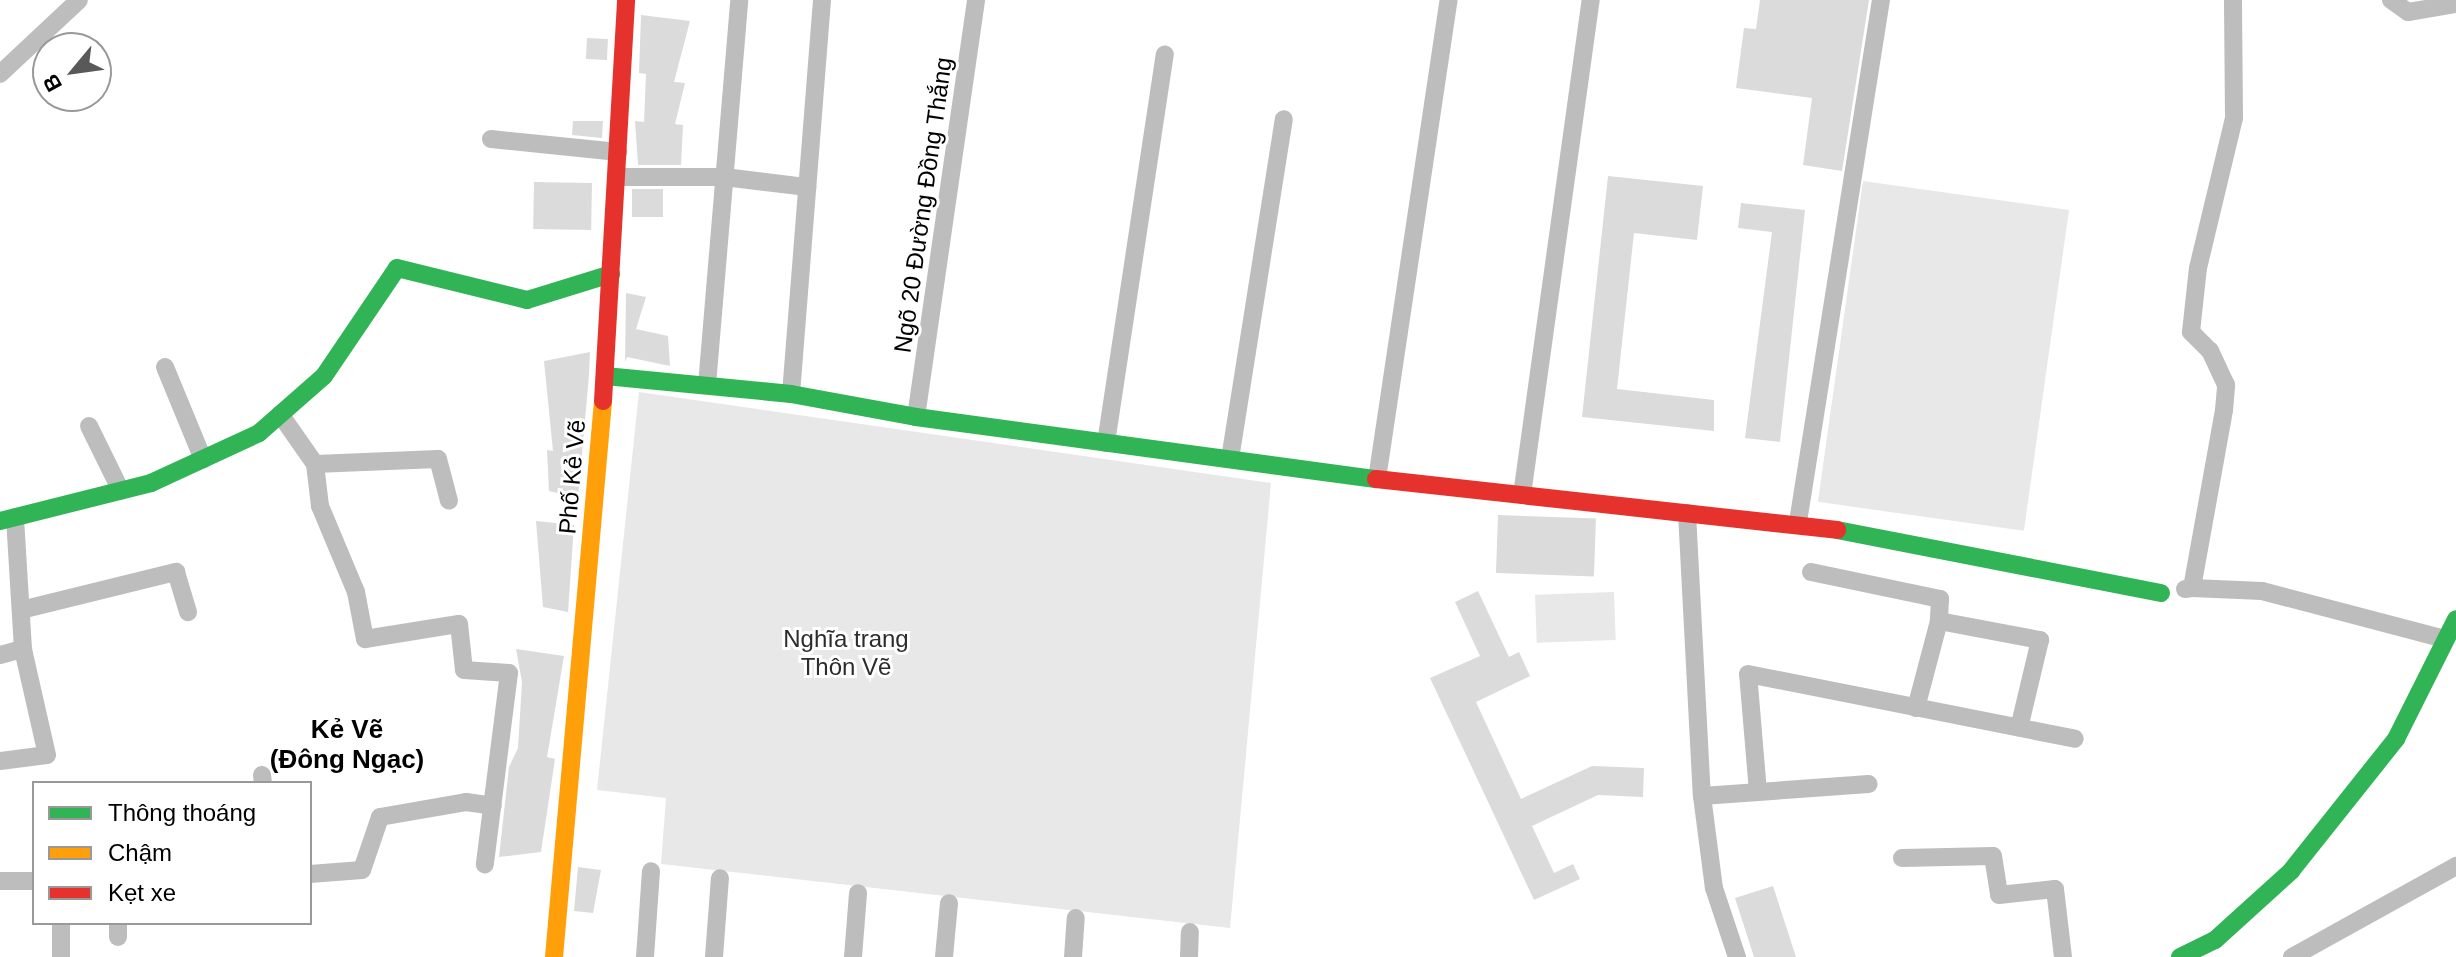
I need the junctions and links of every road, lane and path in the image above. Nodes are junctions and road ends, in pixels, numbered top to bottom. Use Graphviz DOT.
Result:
graph roads {
  1 [pos="79,0"];
  2 [pos="626,0"];
  3 [pos="739,0"];
  4 [pos="822,0"];
  5 [pos="976,0"];
  6 [pos="1449,0"];
  7 [pos="1591,0"];
  8 [pos="1881,0"];
  9 [pos="2233,0"];
  10 [pos="2391,0"];
  11 [pos="2456,4"];
  12 [pos="1165,54"];
  13 [pos="0,74"];
  14 [pos="1284,119"];
  15 [pos="491,139"];
  16 [pos="618,152"];
  17 [pos="617,177"];
  18 [pos="724,177"];
  19 [pos="807,187"];
  20 [pos="611,274"];
  21 [pos="165,367"];
  22 [pos="605,376"];
  23 [pos="707,385"];
  24 [pos="791,394"];
  25 [pos="280,414"];
  26 [pos="916,417"];
  27 [pos="89,426"];
  28 [pos="1106,443"];
  29 [pos="203,459"];
  30 [pos="1230,459"];
  31 [pos="315,464"];
  32 [pos="1377,479"];
  33 [pos="121,491"];
  34 [pos="1522,495"];
  35 [pos="449,501"];
  36 [pos="1687,513"];
  37 [pos="8,519"];
  38 [pos="1798,522"];
  39 [pos="1811,572"];
  40 [pos="2161,593"];
  41 [pos="21,610"];
  42 [pos="188,612"];
  43 [pos="2456,619"];
  44 [pos="1939,621"];
  45 [pos="2445,639"];
  46 [pos="23,649"];
  47 [pos="0,655"];
  48 [pos="1916,708"];
  49 [pos="2019,728"];
  50 [pos="2075,739"];
  51 [pos="0,761"];
  52 [pos="1869,784"];
  53 [pos="1758,792"];
  54 [pos="1702,796"];
  55 [pos="493,806"];
  56 [pos="1902,858"];
  57 [pos="485,864"];
  58 [pos="2456,866"];
  59 [pos="651,871"];
  60 [pos="312,874"];
  61 [pos="720,878"];
  62 [pos="0,881"];
  63 [pos="32,881"];
  64 [pos="858,893"];
  65 [pos="949,903"];
  66 [pos="1076,918"];
  67 [pos="61,925"];
  68 [pos="1190,932"];
  69 [pos="61,957"];
  70 [pos="554,957"];
  71 [pos="645,957"];
  72 [pos="714,957"];
  73 [pos="853,957"];
  74 [pos="944,957"];
  75 [pos="1073,957"];
  76 [pos="1189,957"];
  77 [pos="1737,957"];
  78 [pos="2063,957"];
  79 [pos="2180,957"];
  80 [pos="2292,957"];
  1 -- 13 [label="street"];
  2 -- 16 [label="street, Phố Kẻ Vẽ"];
  3 -- 18 [label="street"];
  4 -- 19 [label="street"];
  5 -- 26 [label="street, Ngõ 20 Đường Đồng Thắng"];
  6 -- 32 [label="street"];
  7 -- 34 [label="street"];
  8 -- 38 [label="street"];
  9 -- 45 [label="street"];
  10 -- 11 [label="street"];
  12 -- 28 [label="street"];
  14 -- 30 [label="street"];
  15 -- 16 [label="street"];
  16 -- 17 [label="street, Phố Kẻ Vẽ"];
  17 -- 18 [label="street"];
  17 -- 20 [label="street, Phố Kẻ Vẽ"];
  18 -- 19 [label="street"];
  18 -- 23 [label="street"];
  19 -- 24 [label="street"];
  20 -- 22 [label="street, Phố Kẻ Vẽ"];
  20 -- 25 [label="street"];
  21 -- 29 [label="street"];
  22 -- 23 [label="street"];
  22 -- 70 [label="street, Phố Kẻ Vẽ"];
  23 -- 24 [label="street"];
  24 -- 26 [label="street"];
  25 -- 29 [label="street"];
  25 -- 31 [label="street"];
  26 -- 28 [label="street"];
  27 -- 33 [label="street"];
  28 -- 30 [label="street"];
  29 -- 33 [label="street"];
  30 -- 32 [label="street"];
  31 -- 35 [label="street"];
  31 -- 55 [label="street"];
  32 -- 34 [label="street"];
  33 -- 37 [label="street"];
  34 -- 36 [label="street"];
  36 -- 38 [label="street"];
  36 -- 54 [label="street"];
  37 -- 41 [label="street"];
  38 -- 40 [label="street"];
  39 -- 44 [label="street"];
  41 -- 42 [label="street"];
  41 -- 46 [label="street"];
  43 -- 45 [label="street"];
  44 -- 48 [label="street"];
  44 -- 49 [label="street"];
  45 -- 79 [label="street"];
  46 -- 47 [label="street"];
  46 -- 51 [label="street"];
  48 -- 49 [label="street"];
  48 -- 53 [label="street"];
  49 -- 50 [label="street"];
  52 -- 53 [label="street"];
  53 -- 54 [label="street"];
  54 -- 77 [label="street"];
  55 -- 57 [label="street"];
  55 -- 60 [label="street"];
  56 -- 78 [label="street"];
  58 -- 80 [label="street"];
  59 -- 71 [label="street"];
  61 -- 72 [label="street"];
  62 -- 63 [label="street"];
  64 -- 73 [label="street"];
  65 -- 74 [label="street"];
  66 -- 75 [label="street"];
  67 -- 69 [label="street"];
  68 -- 76 [label="street"];
}
